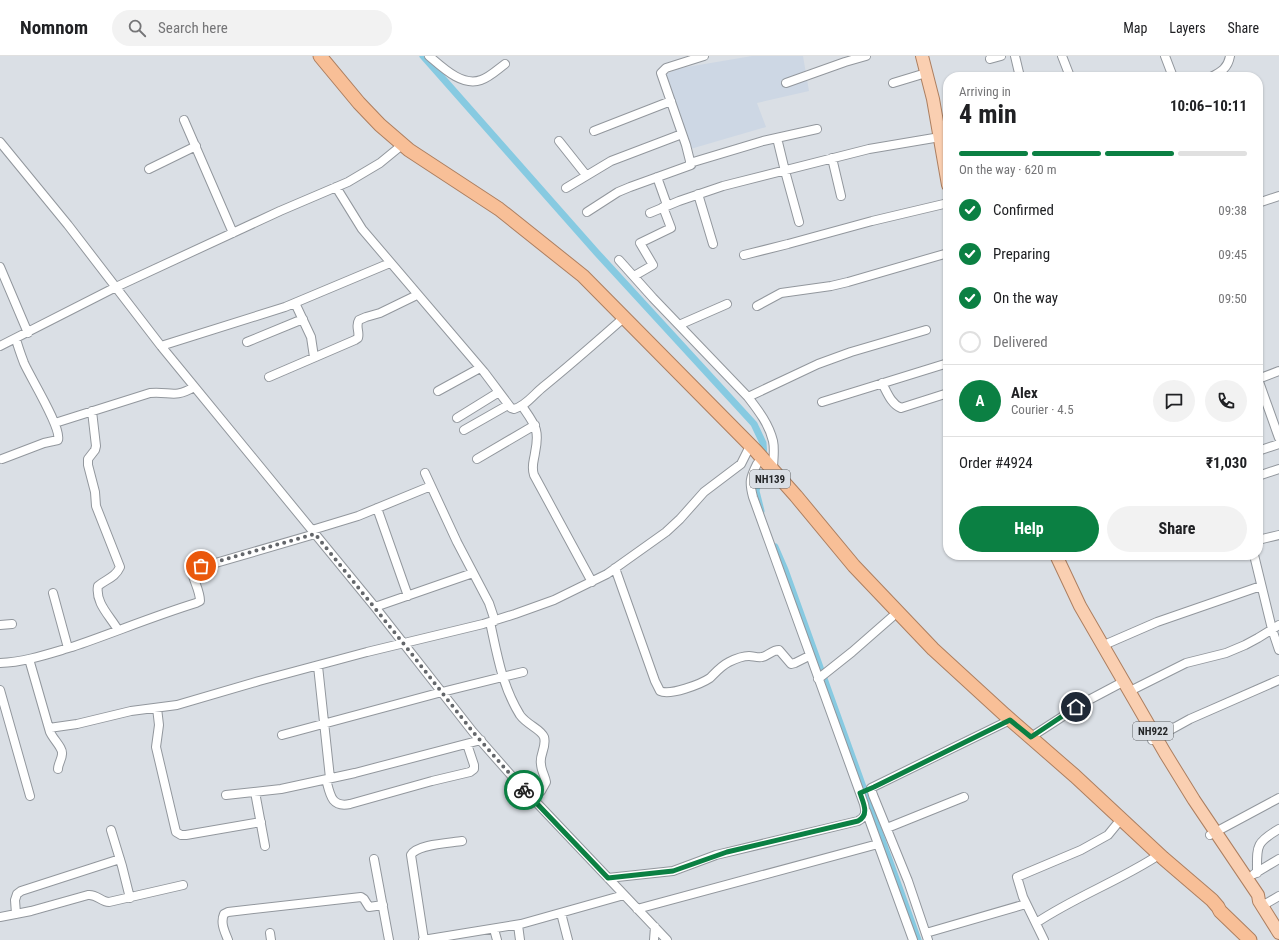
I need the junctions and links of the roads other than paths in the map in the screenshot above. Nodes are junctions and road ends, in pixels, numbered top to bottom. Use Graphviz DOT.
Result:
graph roads {
  1 [pos="312,56"];
  2 [pos="320,56"];
  3 [pos="429,56"];
  4 [pos="704,56"];
  5 [pos="866,56"];
  6 [pos="922,56"];
  7 [pos="1001,56"];
  8 [pos="1015,56"];
  9 [pos="1062,56"];
  10 [pos="1164,56"];
  11 [pos="1230,56"];
  12 [pos="990,59"];
  13 [pos="505,64"];
  14 [pos="1019,72"];
  15 [pos="1068,72"];
  16 [pos="1170,72"];
  17 [pos="1221,72"];
  18 [pos="926,73"];
  19 [pos="786,83"];
  20 [pos="893,83"];
  21 [pos="671,101"];
  22 [pos="184,120"];
  23 [pos="817,129"];
  24 [pos="594,131"];
  25 [pos="682,134"];
  26 [pos="940,137"];
  27 [pos="777,138"];
  28 [pos="559,141"];
  29 [pos="0,142"];
  30 [pos="196,146"];
  31 [pos="400,147"];
  32 [pos="943,150"];
  33 [pos="832,158"];
  34 [pos="690,163"];
  35 [pos="149,169"];
  36 [pos="785,171"];
  37 [pos="586,175"];
  38 [pos="657,177"];
  39 [pos="336,188"];
  40 [pos="566,188"];
  41 [pos="698,194"];
  42 [pos="841,196"];
  43 [pos="1279,196"];
  44 [pos="1263,201"];
  45 [pos="943,204"];
  46 [pos="665,206"];
  47 [pos="587,212"];
  48 [pos="650,213"];
  49 [pos="799,222"];
  50 [pos="233,233"];
  51 [pos="713,244"];
  52 [pos="943,254"];
  53 [pos="744,255"];
  54 [pos="619,260"];
  55 [pos="390,263"];
  56 [pos="0,267"];
  57 [pos="634,276"];
  58 [pos="116,287"];
  59 [pos="417,295"];
  60 [pos="295,303"];
  61 [pos="727,304"];
  62 [pos="757,306"];
  63 [pos="303,319"];
  64 [pos="620,322"];
  65 [pos="679,325"];
  66 [pos="926,330"];
  67 [pos="28,333"];
  68 [pos="16,340"];
  69 [pos="247,342"];
  70 [pos="0,346"];
  71 [pos="160,346"];
  72 [pos="314,357"];
  73 [pos="943,365"];
  74 [pos="480,368"];
  75 [pos="1279,371"];
  76 [pos="269,377"];
  77 [pos="1263,377"];
  78 [pos="882,383"];
  79 [pos="194,387"];
  80 [pos="438,391"];
  81 [pos="499,392"];
  82 [pos="1263,393"];
  83 [pos="943,395"];
  84 [pos="748,397"];
  85 [pos="822,402"];
  86 [pos="508,405"];
  87 [pos="522,406"];
  88 [pos="92,411"];
  89 [pos="457,418"];
  90 [pos="55,423"];
  91 [pos="535,425"];
  92 [pos="464,430"];
  93 [pos="1279,438"];
  94 [pos="1279,444"];
  95 [pos="749,449"];
  96 [pos="1263,449"];
  97 [pos="2,459"];
  98 [pos="477,460"];
  99 [pos="757,464"];
  100 [pos="773,469"];
  101 [pos="1279,469"];
  102 [pos="425,472"];
  103 [pos="1263,474"];
  104 [pos="431,486"];
  105 [pos="377,508"];
  106 [pos="314,532"];
  107 [pos="1279,535"];
  108 [pos="1263,539"];
  109 [pos="1052,560"];
  110 [pos="1058,560"];
  111 [pos="1255,560"];
  112 [pos="615,568"];
  113 [pos="474,573"];
  114 [pos="592,582"];
  115 [pos="1261,586"];
  116 [pos="53,593"];
  117 [pos="408,596"];
  118 [pos="375,607"];
  119 [pos="892,617"];
  120 [pos="492,621"];
  121 [pos="12,624"];
  122 [pos="0,625"];
  123 [pos="1275,627"];
  124 [pos="118,630"];
  125 [pos="914,634"];
  126 [pos="403,643"];
  127 [pos="1104,645"];
  128 [pos="68,648"];
  129 [pos="1279,650"];
  130 [pos="809,656"];
  131 [pos="29,659"];
  132 [pos="0,663"];
  133 [pos="318,666"];
  134 [pos="523,672"];
  135 [pos="502,677"];
  136 [pos="820,677"];
  137 [pos="1279,680"];
  138 [pos="1119,684"];
  139 [pos="0,690"];
  140 [pos="1130,691"];
  141 [pos="442,692"];
  142 [pos="157,708"];
  143 [pos="1007,721"];
  144 [pos="324,724"];
  145 [pos="49,728"];
  146 [pos="282,736"];
  147 [pos="1031,737"];
  148 [pos="1154,739"];
  149 [pos="481,740"];
  150 [pos="467,744"];
  151 [pos="58,770"];
  152 [pos="328,779"];
  153 [pos="871,788"];
  154 [pos="255,792"];
  155 [pos="860,793"];
  156 [pos="226,795"];
  157 [pos="30,796"];
  158 [pos="964,797"];
  159 [pos="533,798"];
  160 [pos="1279,798"];
  161 [pos="865,810"];
  162 [pos="261,822"];
  163 [pos="1117,824"];
  164 [pos="887,828"];
  165 [pos="1279,829"];
  166 [pos="111,830"];
  167 [pos="1213,834"];
  168 [pos="462,841"];
  169 [pos="878,844"];
  170 [pos="265,846"];
  171 [pos="1154,858"];
  172 [pos="120,859"];
  173 [pos="374,859"];
  174 [pos="1279,859"];
  175 [pos="1252,876"];
  176 [pos="608,878"];
  177 [pos="183,885"];
  178 [pos="624,895"];
  179 [pos="1279,896"];
  180 [pos="130,898"];
  181 [pos="1026,904"];
  182 [pos="1260,904"];
  183 [pos="383,905"];
  184 [pos="637,909"];
  185 [pos="1220,911"];
  186 [pos="561,913"];
  187 [pos="16,914"];
  188 [pos="0,917"];
  189 [pos="1036,923"];
  190 [pos="518,925"];
  191 [pos="655,927"];
  192 [pos="494,929"];
  193 [pos="1279,933"];
  194 [pos="927,937"];
  195 [pos="228,940"];
  196 [pos="389,940"];
  197 [pos="424,940"];
  198 [pos="497,940"];
  199 [pos="520,940"];
  200 [pos="568,940"];
  201 [pos="654,940"];
  202 [pos="667,940"];
  203 [pos="913,940"];
  204 [pos="1044,940"];
  205 [pos="1250,940"];
  1 -- 31 [label="highway, NH139"];
  2 -- 31 [label="highway, NH139"];
  3 -- 13 [label="street"];
  4 -- 21 [label="street"];
  5 -- 19 [label="street"];
  6 -- 18 [label="main road"];
  7 -- 12 [label="street"];
  8 -- 14 [label="street"];
  9 -- 15 [label="street"];
  10 -- 16 [label="street"];
  11 -- 17 [label="street"];
  18 -- 20 [label="street"];
  18 -- 26 [label="main road"];
  21 -- 24 [label="street"];
  21 -- 25 [label="street"];
  22 -- 30 [label="street"];
  23 -- 27 [label="street"];
  25 -- 34 [label="street"];
  25 -- 37 [label="street"];
  26 -- 32 [label="main road"];
  26 -- 33 [label="street"];
  27 -- 34 [label="street"];
  27 -- 36 [label="street"];
  28 -- 37 [label="street"];
  29 -- 58 [label="street"];
  30 -- 35 [label="street"];
  30 -- 50 [label="street"];
  31 -- 39 [label="street"];
  31 -- 64 [label="highway, NH139"];
  31 -- 95 [label="highway, NH139"];
  33 -- 36 [label="street"];
  33 -- 42 [label="street"];
  34 -- 38 [label="street"];
  36 -- 41 [label="street"];
  36 -- 49 [label="street"];
  37 -- 40 [label="street"];
  38 -- 46 [label="street"];
  38 -- 47 [label="street"];
  39 -- 50 [label="street"];
  39 -- 55 [label="street"];
  41 -- 46 [label="street"];
  41 -- 51 [label="street"];
  43 -- 44 [label="street"];
  45 -- 53 [label="street"];
  46 -- 48 [label="street"];
  46 -- 57 [label="street"];
  50 -- 58 [label="street"];
  52 -- 62 [label="street"];
  54 -- 57 [label="street"];
  55 -- 59 [label="street"];
  55 -- 60 [label="street"];
  56 -- 67 [label="street"];
  57 -- 65 [label="street"];
  58 -- 67 [label="street"];
  58 -- 71 [label="street"];
  59 -- 72 [label="street"];
  59 -- 74 [label="street"];
  60 -- 63 [label="street"];
  60 -- 71 [label="street"];
  61 -- 65 [label="street"];
  63 -- 69 [label="street"];
  63 -- 72 [label="street"];
  64 -- 87 [label="street"];
  64 -- 95 [label="highway, NH139"];
  65 -- 84 [label="street"];
  66 -- 84 [label="street"];
  67 -- 68 [label="street"];
  68 -- 70 [label="street"];
  68 -- 90 [label="street"];
  71 -- 79 [label="street"];
  72 -- 76 [label="street"];
  73 -- 78 [label="street"];
  74 -- 80 [label="street"];
  74 -- 81 [label="street"];
  75 -- 77 [label="street"];
  78 -- 83 [label="street"];
  78 -- 85 [label="street"];
  79 -- 88 [label="street"];
  79 -- 106 [label="street"];
  81 -- 86 [label="street"];
  81 -- 89 [label="street"];
  82 -- 93 [label="street"];
  84 -- 100 [label="street"];
  86 -- 87 [label="street"];
  86 -- 92 [label="street"];
  87 -- 91 [label="street"];
  88 -- 90 [label="street"];
  88 -- 124 [label="street"];
  90 -- 97 [label="street"];
  91 -- 98 [label="street"];
  91 -- 114 [label="street"];
  94 -- 96 [label="street"];
  95 -- 99 [label="highway, NH139"];
  95 -- 100 [label="highway, NH139"];
  95 -- 112 [label="street"];
  99 -- 119 [label="highway, NH139"];
  99 -- 130 [label="street"];
  100 -- 125 [label="highway, NH139"];
  101 -- 103 [label="street"];
  102 -- 104 [label="street"];
  104 -- 105 [label="street"];
  104 -- 113 [label="street"];
  105 -- 106 [label="street"];
  105 -- 117 [label="street"];
  106 -- 118 [label="street"];
  106 -- 124 [label="street"];
  107 -- 108 [label="street"];
  109 -- 138 [label="main road"];
  110 -- 127 [label="main road, NH922"];
  111 -- 115 [label="street"];
  112 -- 114 [label="street"];
  112 -- 130 [label="street"];
  113 -- 117 [label="street"];
  113 -- 120 [label="street"];
  114 -- 120 [label="street"];
  115 -- 123 [label="street"];
  115 -- 127 [label="street"];
  116 -- 128 [label="street"];
  117 -- 118 [label="street"];
  118 -- 126 [label="street"];
  119 -- 125 [label="highway, NH139"];
  119 -- 136 [label="street"];
  120 -- 126 [label="street"];
  120 -- 135 [label="street"];
  121 -- 122 [label="street"];
  123 -- 129 [label="street"];
  123 -- 140 [label="street"];
  124 -- 128 [label="street"];
  125 -- 143 [label="highway, NH139"];
  126 -- 133 [label="street"];
  126 -- 141 [label="street"];
  127 -- 140 [label="main road, NH922"];
  128 -- 131 [label="street"];
  130 -- 136 [label="street"];
  131 -- 132 [label="street"];
  131 -- 145 [label="street"];
  133 -- 142 [label="street"];
  133 -- 144 [label="street"];
  134 -- 135 [label="street"];
  135 -- 141 [label="street"];
  135 -- 159 [label="street"];
  136 -- 155 [label="street"];
  137 -- 148 [label="street"];
  138 -- 147 [label="street"];
  138 -- 148 [label="main road"];
  139 -- 157 [label="street"];
  140 -- 148 [label="main road, NH922"];
  141 -- 144 [label="street"];
  141 -- 149 [label="street"];
  142 -- 145 [label="street"];
  142 -- 162 [label="street"];
  143 -- 147 [label="highway, NH139"];
  143 -- 153 [label="street"];
  143 -- 163 [label="highway, NH139"];
  144 -- 146 [label="street"];
  144 -- 152 [label="street"];
  145 -- 151 [label="street"];
  147 -- 185 [label="highway, NH139"];
  148 -- 167 [label="main road"];
  149 -- 150 [label="street"];
  149 -- 159 [label="street"];
  150 -- 152 [label="street"];
  150 -- 152 [label="street"];
  152 -- 154 [label="street"];
  153 -- 155 [label="street"];
  153 -- 164 [label="street"];
  154 -- 156 [label="street"];
  154 -- 162 [label="street"];
  155 -- 161 [label="street"];
  158 -- 164 [label="street"];
  159 -- 176 [label="street"];
  160 -- 167 [label="street"];
  161 -- 169 [label="street"];
  161 -- 176 [label="street"];
  162 -- 170 [label="street"];
  163 -- 171 [label="highway, NH139"];
  163 -- 181 [label="street"];
  164 -- 194 [label="street"];
  165 -- 175 [label="street"];
  166 -- 172 [label="street"];
  167 -- 175 [label="main road"];
  167 -- 182 [label="main road"];
  168 -- 197 [label="street"];
  169 -- 184 [label="street"];
  169 -- 203 [label="street"];
  171 -- 185 [label="highway, NH139"];
  171 -- 189 [label="street"];
  172 -- 180 [label="street"];
  172 -- 187 [label="street"];
  173 -- 183 [label="street"];
  174 -- 175 [label="street"];
  175 -- 182 [label="main road"];
  176 -- 178 [label="street"];
  177 -- 180 [label="street"];
  178 -- 184 [label="street"];
  178 -- 186 [label="street"];
  179 -- 182 [label="street"];
  180 -- 187 [label="street"];
  181 -- 189 [label="street"];
  181 -- 194 [label="street"];
  182 -- 193 [label="main road"];
  183 -- 195 [label="street"];
  183 -- 196 [label="street"];
  184 -- 191 [label="street"];
  185 -- 205 [label="highway, NH139"];
  186 -- 190 [label="street"];
  186 -- 200 [label="street"];
  187 -- 188 [label="street"];
  189 -- 204 [label="street"];
  190 -- 192 [label="street"];
  190 -- 199 [label="street"];
  191 -- 201 [label="street"];
  191 -- 202 [label="street"];
  192 -- 197 [label="street"];
  192 -- 198 [label="street"];
}
